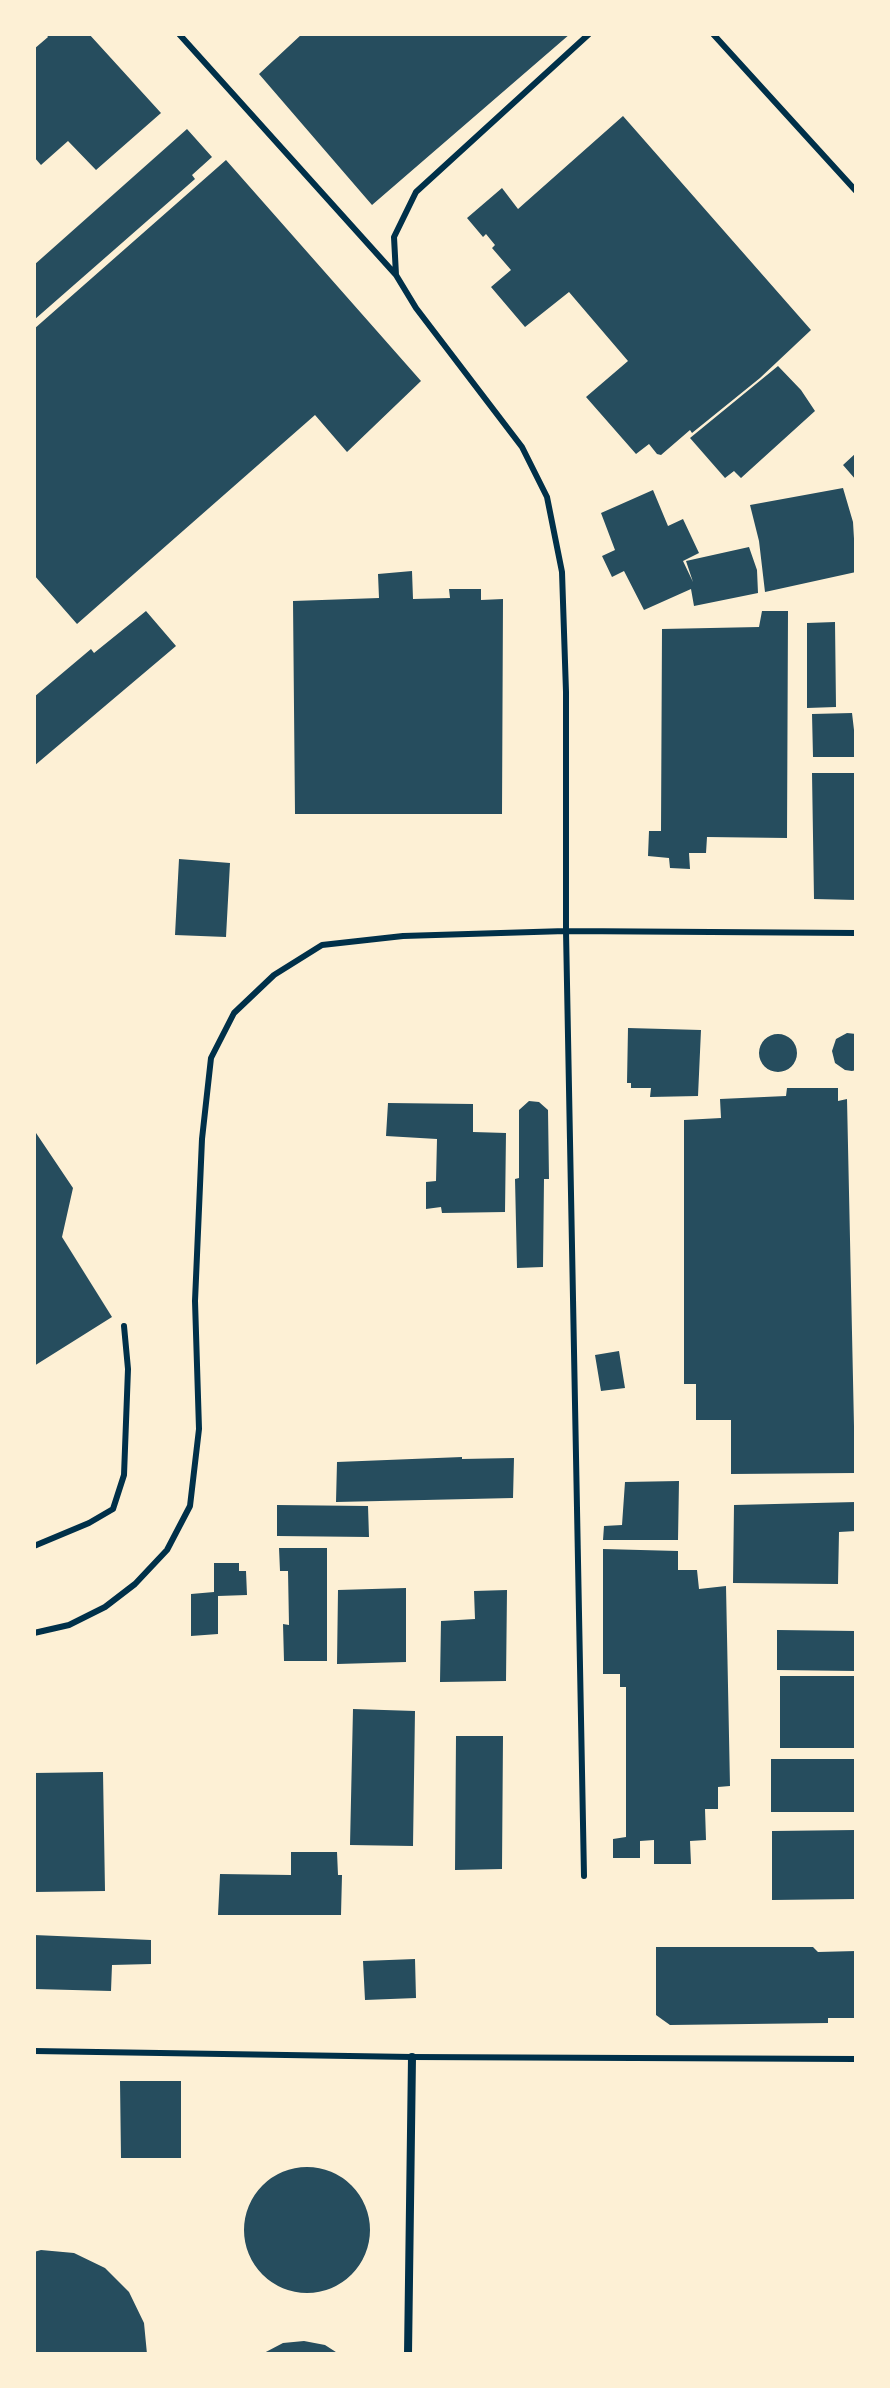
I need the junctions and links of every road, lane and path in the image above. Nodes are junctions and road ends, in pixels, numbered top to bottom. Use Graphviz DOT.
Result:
graph roads {
  1 [pos="179,34"];
  2 [pos="589,34"];
  3 [pos="713,34"];
  4 [pos="856,191"];
  5 [pos="396,275"];
  6 [pos="566,931"];
  7 [pos="856,933"];
  8 [pos="124,1326"];
  9 [pos="34,1546"];
  10 [pos="34,1633"];
  11 [pos="584,1876"];
  12 [pos="34,2051"];
  13 [pos="412,2057"];
  14 [pos="856,2059"];
  15 [pos="408,2354"];
  1 -- 5 [label="lane"];
  2 -- 5 [label="lane"];
  3 -- 4 [label="lane"];
  5 -- 6 [label="lane"];
  6 -- 7 [label="lane"];
  6 -- 10 [label="lane"];
  6 -- 11 [label="lane"];
  8 -- 9 [label="lane"];
  12 -- 13 [label="lane"];
  13 -- 14 [label="lane"];
  13 -- 15 [label="street"];
}
